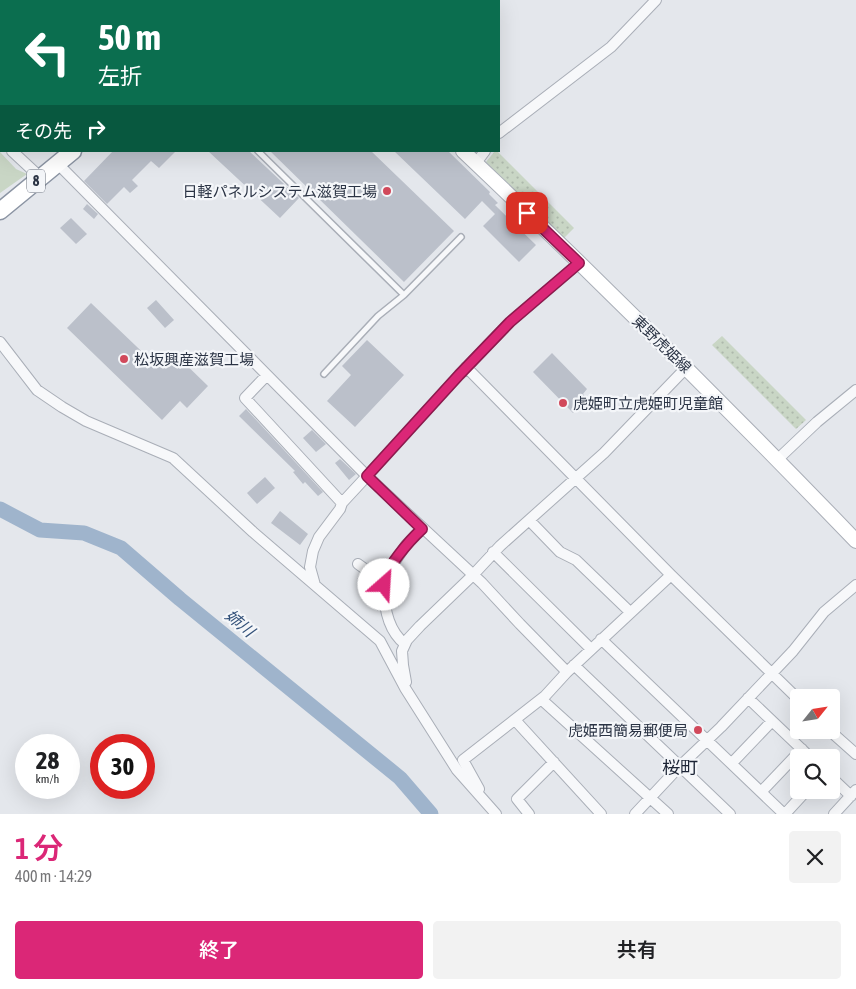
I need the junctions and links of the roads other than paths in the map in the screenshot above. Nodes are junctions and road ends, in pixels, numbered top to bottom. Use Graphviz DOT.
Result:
graph roads {
  1 [pos="656,0"];
  2 [pos="500,132"];
  3 [pos="13,152"];
  4 [pos="72,152"];
  5 [pos="259,152"];
  6 [pos="464,152"];
  7 [pos="484,152"];
  8 [pos="476,163"];
  9 [pos="58,164"];
  10 [pos="41,178"];
  11 [pos="0,211"];
  12 [pos="461,238"];
  13 [pos="579,263"];
  14 [pos="404,295"];
  15 [pos="0,342"];
  16 [pos="466,367"];
  17 [pos="686,368"];
  18 [pos="324,374"];
  19 [pos="267,375"];
  20 [pos="856,390"];
  21 [pos="778,459"];
  22 [pos="367,476"];
  23 [pos="576,480"];
  24 [pos="342,503"];
  25 [pos="529,520"];
  26 [pos="422,529"];
  27 [pos="856,541"];
  28 [pos="493,552"];
  29 [pos="358,564"];
  30 [pos="473,575"];
  31 [pos="671,575"];
  32 [pos="384,578"];
  33 [pos="315,585"];
  34 [pos="856,586"];
  35 [pos="630,612"];
  36 [pos="601,639"];
  37 [pos="405,644"];
  38 [pos="591,649"];
  39 [pos="571,669"];
  40 [pos="772,673"];
  41 [pos="790,691"];
  42 [pos="408,693"];
  43 [pos="748,698"];
  44 [pos="541,699"];
  45 [pos="515,720"];
  46 [pos="772,721"];
  47 [pos="839,739"];
  48 [pos="708,740"];
  49 [pos="802,749"];
  50 [pos="856,754"];
  51 [pos="554,762"];
  52 [pos="790,762"];
  53 [pos="732,763"];
  54 [pos="679,767"];
  55 [pos="840,784"];
  56 [pos="761,792"];
  57 [pos="853,793"];
  58 [pos="650,798"];
  59 [pos="798,799"];
  60 [pos="484,801"];
  61 [pos="496,814"];
  62 [pos="529,814"];
  63 [pos="601,814"];
  64 [pos="635,814"];
  65 [pos="668,814"];
  66 [pos="730,814"];
  67 [pos="784,814"];
  68 [pos="834,814"];
  1 -- 2 [label="street"];
  3 -- 10 [label="street"];
  4 -- 9 [label="highway, 8"];
  5 -- 14 [label="lane"];
  6 -- 8 [label="main road, 東野虎姫線"];
  7 -- 8 [label="street"];
  8 -- 13 [label="main road, 東野虎姫線"];
  9 -- 10 [label="highway, 8"];
  9 -- 19 [label="street"];
  10 -- 11 [label="highway, 8"];
  12 -- 14 [label="lane"];
  13 -- 16 [label="street"];
  13 -- 17 [label="main road, 東野虎姫線"];
  14 -- 18 [label="lane"];
  15 -- 33 [label="street"];
  16 -- 22 [label="street"];
  16 -- 23 [label="street"];
  17 -- 21 [label="main road, 東野虎姫線"];
  17 -- 23 [label="street"];
  19 -- 22 [label="street"];
  19 -- 24 [label="street"];
  20 -- 21 [label="street"];
  21 -- 27 [label="main road, 東野虎姫線"];
  22 -- 24 [label="street"];
  22 -- 26 [label="street"];
  23 -- 25 [label="street"];
  23 -- 31 [label="street"];
  24 -- 33 [label="street"];
  25 -- 28 [label="street"];
  25 -- 35 [label="street"];
  26 -- 30 [label="street"];
  26 -- 32 [label="street"];
  28 -- 30 [label="street"];
  28 -- 38 [label="street"];
  29 -- 32 [label="street"];
  30 -- 37 [label="street"];
  30 -- 39 [label="street"];
  31 -- 35 [label="street"];
  31 -- 40 [label="street"];
  32 -- 37 [label="street"];
  33 -- 42 [label="street"];
  34 -- 40 [label="street"];
  35 -- 36 [label="street"];
  36 -- 38 [label="street"];
  36 -- 48 [label="street"];
  37 -- 42 [label="street"];
  38 -- 39 [label="street"];
  39 -- 44 [label="street"];
  39 -- 54 [label="street"];
  40 -- 41 [label="street"];
  40 -- 43 [label="street"];
  42 -- 60 [label="street"];
  43 -- 46 [label="street"];
  43 -- 48 [label="street"];
  44 -- 45 [label="street"];
  44 -- 58 [label="street"];
  45 -- 51 [label="street"];
  45 -- 60 [label="street"];
  46 -- 49 [label="street"];
  46 -- 53 [label="street"];
  47 -- 50 [label="street"];
  48 -- 53 [label="street"];
  48 -- 54 [label="street"];
  51 -- 62 [label="street"];
  51 -- 63 [label="street"];
  52 -- 56 [label="street"];
  53 -- 56 [label="street"];
  54 -- 58 [label="street"];
  54 -- 66 [label="street"];
  55 -- 57 [label="street"];
  56 -- 67 [label="street"];
  57 -- 68 [label="street"];
  58 -- 64 [label="street"];
  58 -- 65 [label="street"];
  59 -- 67 [label="street"];
  60 -- 61 [label="street"];
}
